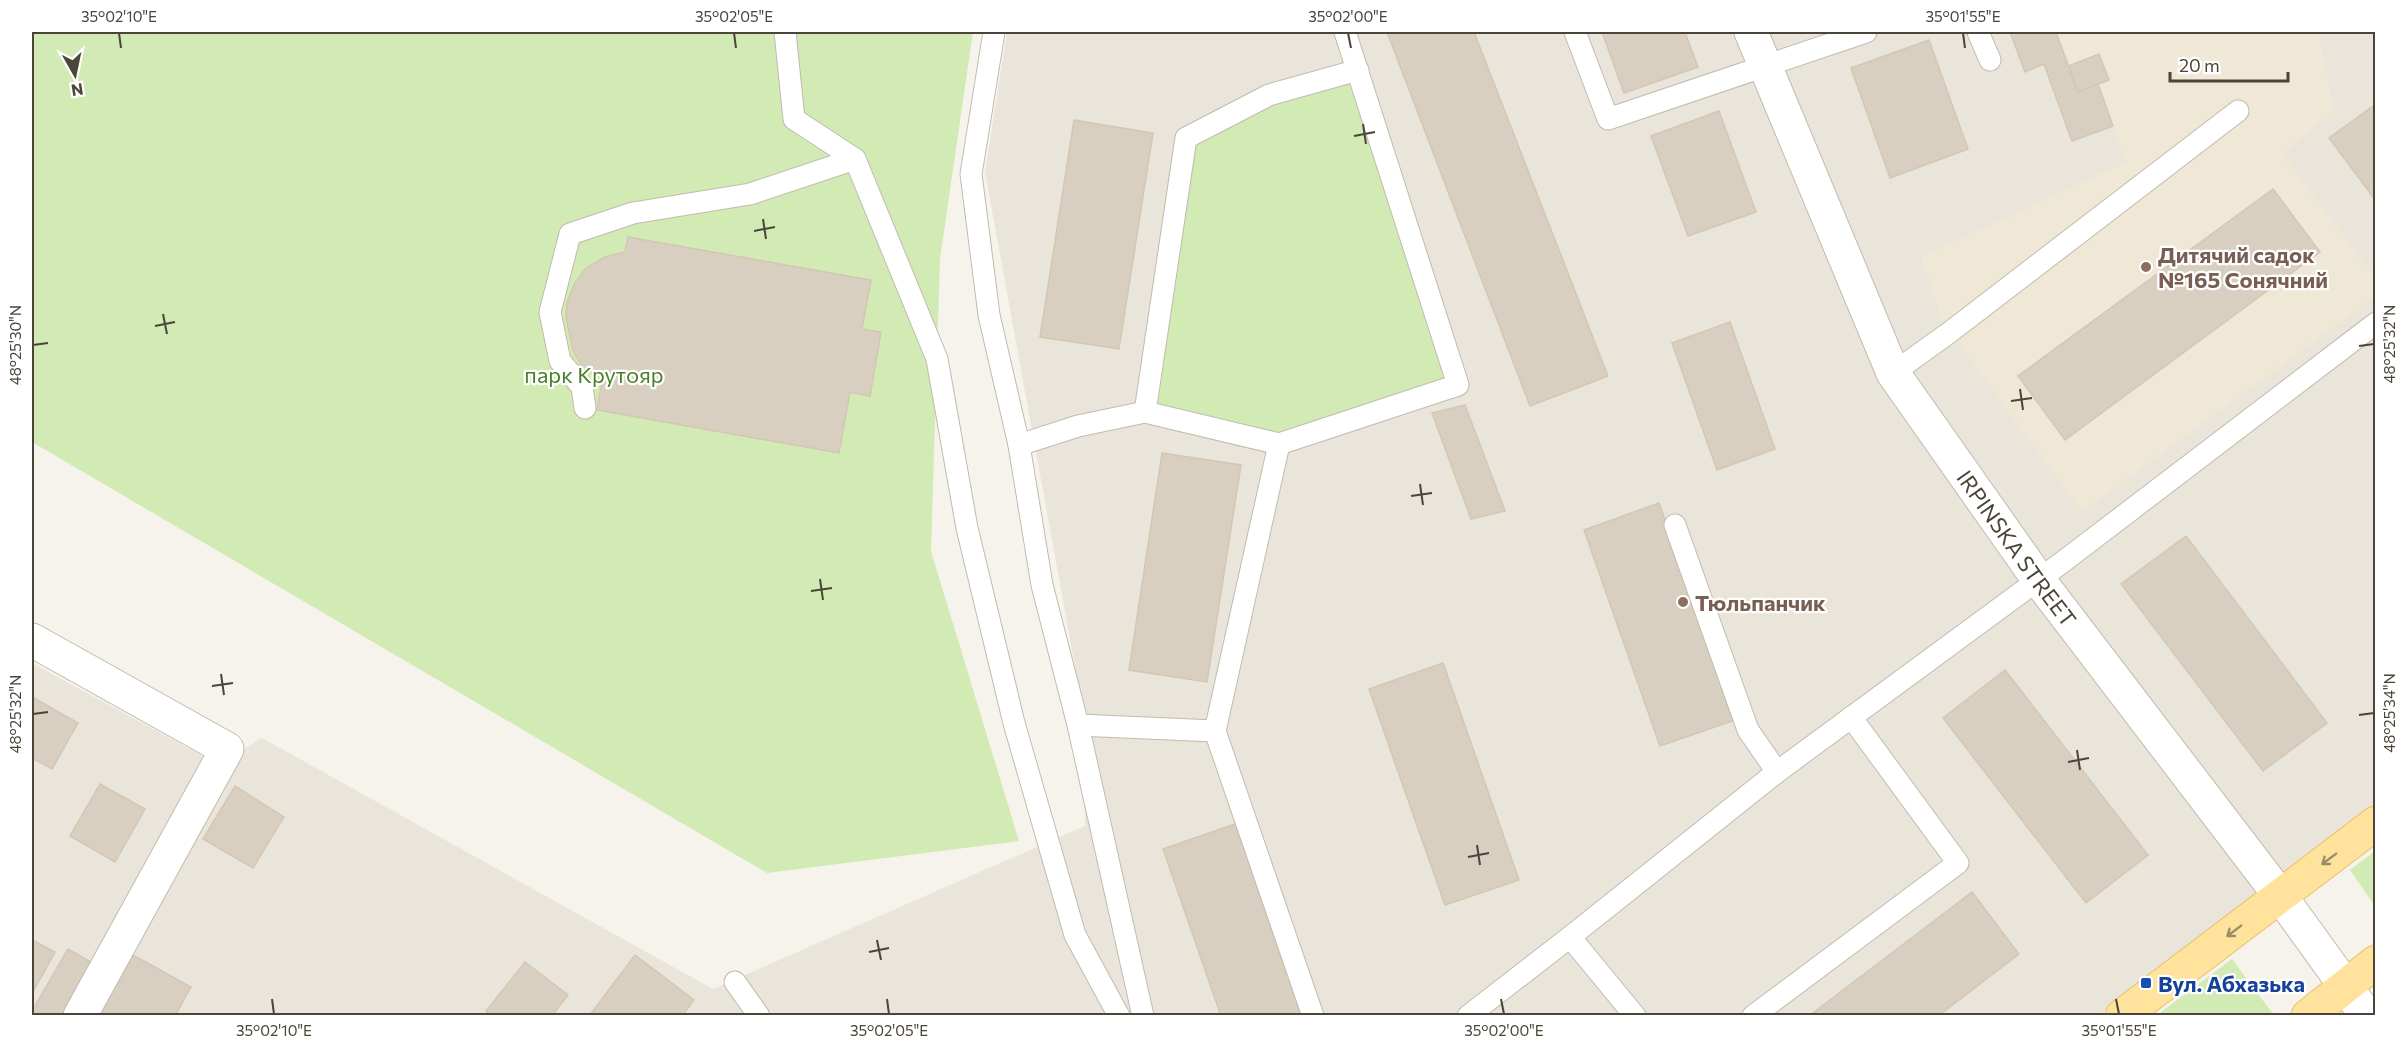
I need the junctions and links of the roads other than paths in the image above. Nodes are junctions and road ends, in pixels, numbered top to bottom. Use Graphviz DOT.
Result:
graph roads {
  1 [pos="785,32"];
  2 [pos="994,32"];
  3 [pos="1345,32"];
  4 [pos="1575,32"];
  5 [pos="1751,32"];
  6 [pos="1866,32"];
  7 [pos="1978,32"];
  8 [pos="1990,60"];
  9 [pos="1765,67"];
  10 [pos="1358,70"];
  11 [pos="2238,111"];
  12 [pos="855,159"];
  13 [pos="2376,323"];
  14 [pos="1893,373"];
  15 [pos="585,408"];
  16 [pos="1145,412"];
  17 [pos="1279,444"];
  18 [pos="1019,446"];
  19 [pos="1675,525"];
  20 [pos="2038,579"];
  21 [pos="32,640"];
  22 [pos="1851,717"];
  23 [pos="1077,725"];
  24 [pos="1215,731"];
  25 [pos="1777,772"];
  26 [pos="2376,823"];
  27 [pos="2281,897"];
  28 [pos="1570,937"];
  29 [pos="2376,962"];
  30 [pos="735,982"];
  31 [pos="2344,986"];
  32 [pos="81,1016"];
  33 [pos="759,1016"];
  34 [pos="1119,1016"];
  35 [pos="1143,1016"];
  36 [pos="1312,1016"];
  37 [pos="1467,1016"];
  38 [pos="1635,1016"];
  39 [pos="1753,1016"];
  40 [pos="2122,1016"];
  41 [pos="2308,1016"];
  42 [pos="2367,1016"];
  1 -- 12 [label="lane"];
  2 -- 18 [label="lane"];
  3 -- 10 [label="lane"];
  4 -- 9 [label="lane"];
  5 -- 9 [label="street, IRPINSKA STREET"];
  6 -- 9 [label="lane"];
  7 -- 8 [label="lane"];
  9 -- 14 [label="street, IRPINSKA STREET"];
  10 -- 16 [label="lane"];
  10 -- 17 [label="lane"];
  11 -- 14 [label="lane"];
  12 -- 15 [label="lane"];
  12 -- 34 [label="lane"];
  13 -- 20 [label="lane"];
  14 -- 20 [label="street, IRPINSKA STREET"];
  16 -- 17 [label="lane"];
  16 -- 18 [label="lane"];
  17 -- 24 [label="lane"];
  18 -- 23 [label="lane"];
  19 -- 25 [label="lane"];
  20 -- 22 [label="lane"];
  20 -- 27 [label="street, IRPINSKA STREET"];
  21 -- 32 [label="street"];
  22 -- 25 [label="lane"];
  22 -- 39 [label="lane"];
  23 -- 24 [label="lane"];
  23 -- 35 [label="lane"];
  24 -- 36 [label="lane"];
  25 -- 28 [label="lane"];
  26 -- 27 [label="main road, one-way"];
  27 -- 31 [label="street, IRPINSKA STREET"];
  27 -- 40 [label="main road, one-way"];
  28 -- 37 [label="lane"];
  28 -- 38 [label="lane"];
  29 -- 31 [label="main road"];
  30 -- 33 [label="lane"];
  31 -- 41 [label="main road"];
  31 -- 42 [label="street, IRPINSKA STREET"];
}
